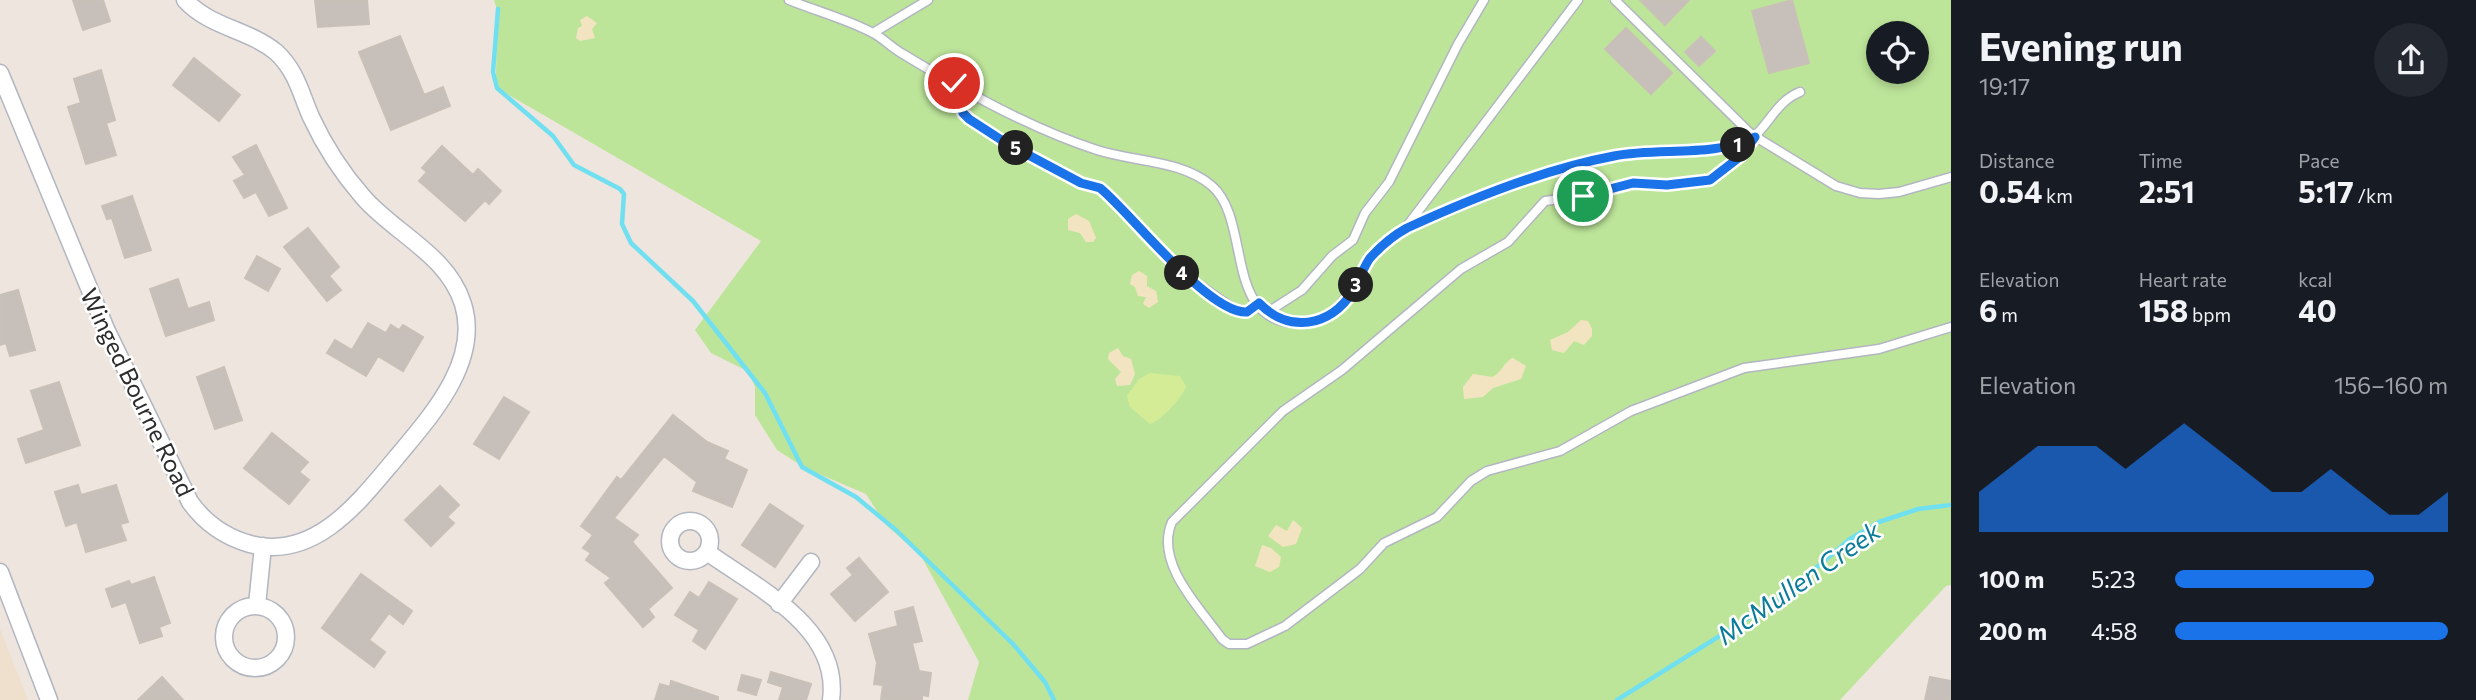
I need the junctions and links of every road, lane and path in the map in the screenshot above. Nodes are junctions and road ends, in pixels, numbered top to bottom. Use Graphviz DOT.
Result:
graph roads {
  1 [pos="186,0"];
  2 [pos="789,0"];
  3 [pos="928,0"];
  4 [pos="1484,0"];
  5 [pos="1578,0"];
  6 [pos="1615,0"];
  7 [pos="873,33"];
  8 [pos="0,73"];
  9 [pos="954,83"];
  10 [pos="1800,92"];
  11 [pos="1755,137"];
  12 [pos="1951,177"];
  13 [pos="1404,230"];
  14 [pos="1259,303"];
  15 [pos="1268,312"];
  16 [pos="1951,327"];
  17 [pos="263,546"];
  18 [pos="707,552"];
  19 [pos="811,562"];
  20 [pos="0,572"];
  21 [pos="779,604"];
  22 [pos="257,605"];
  23 [pos="49,700"];
  24 [pos="831,700"];
  1 -- 17 [label="street, Winged Bourne Road"];
  2 -- 7 [label="lane"];
  3 -- 7 [label="lane"];
  4 -- 15 [label="lane"];
  5 -- 13 [label="lane"];
  6 -- 11 [label="lane"];
  7 -- 9 [label="lane"];
  8 -- 17 [label="street, Winged Bourne Road"];
  9 -- 14 [label="lane"];
  9 -- 14 [label="lane"];
  10 -- 11 [label="lane"];
  11 -- 12 [label="lane"];
  11 -- 13 [label="lane"];
  11 -- 16 [label="lane"];
  13 -- 15 [label="lane"];
  14 -- 15 [label="lane"];
  17 -- 22 [label="street"];
  18 -- 21 [label="street"];
  19 -- 21 [label="street"];
  20 -- 23 [label="street"];
  21 -- 24 [label="street"];
}
